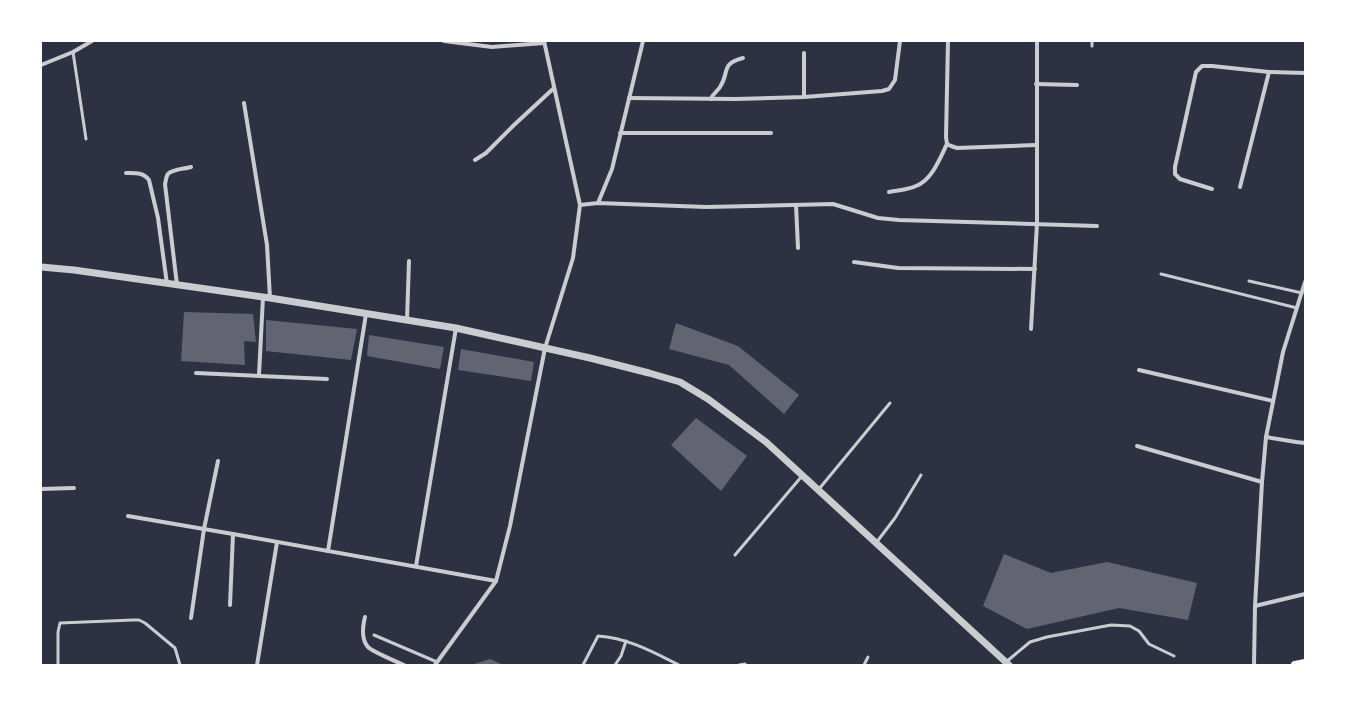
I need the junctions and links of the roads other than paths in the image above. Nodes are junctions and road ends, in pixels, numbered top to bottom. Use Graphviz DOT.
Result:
graph roads {
  1 [pos="92,41"];
  2 [pos="444,41"];
  3 [pos="642,41"];
  4 [pos="900,41"];
  5 [pos="948,41"];
  6 [pos="1036,41"];
  7 [pos="1092,41"];
  8 [pos="544,42"];
  9 [pos="1092,46"];
  10 [pos="73,52"];
  11 [pos="804,53"];
  12 [pos="743,58"];
  13 [pos="41,65"];
  14 [pos="1269,72"];
  15 [pos="1305,73"];
  16 [pos="1036,84"];
  17 [pos="1077,85"];
  18 [pos="554,88"];
  19 [pos="804,97"];
  20 [pos="629,98"];
  21 [pos="711,99"];
  22 [pos="244,103"];
  23 [pos="620,133"];
  24 [pos="771,133"];
  25 [pos="86,139"];
  26 [pos="947,144"];
  27 [pos="1036,145"];
  28 [pos="475,160"];
  29 [pos="191,167"];
  30 [pos="126,173"];
  31 [pos="1240,187"];
  32 [pos="1212,189"];
  33 [pos="889,192"];
  34 [pos="598,203"];
  35 [pos="796,204"];
  36 [pos="580,206"];
  37 [pos="1037,223"];
  38 [pos="1098,226"];
  39 [pos="798,248"];
  40 [pos="409,261"];
  41 [pos="854,262"];
  42 [pos="41,267"];
  43 [pos="1035,269"];
  44 [pos="1161,274"];
  45 [pos="1249,281"];
  46 [pos="1305,282"];
  47 [pos="167,284"];
  48 [pos="177,285"];
  49 [pos="1302,294"];
  50 [pos="266,298"];
  51 [pos="1297,308"];
  52 [pos="366,314"];
  53 [pos="407,320"];
  54 [pos="456,328"];
  55 [pos="1031,329"];
  56 [pos="545,348"];
  57 [pos="1139,370"];
  58 [pos="196,373"];
  59 [pos="259,375"];
  60 [pos="327,379"];
  61 [pos="1273,401"];
  62 [pos="890,403"];
  63 [pos="1266,437"];
  64 [pos="1305,443"];
  65 [pos="1138,446"];
  66 [pos="218,461"];
  67 [pos="921,475"];
  68 [pos="802,476"];
  69 [pos="1262,482"];
  70 [pos="74,488"];
  71 [pos="41,489"];
  72 [pos="818,490"];
  73 [pos="128,516"];
  74 [pos="204,529"];
  75 [pos="233,534"];
  76 [pos="277,542"];
  77 [pos="876,543"];
  78 [pos="328,551"];
  79 [pos="735,555"];
  80 [pos="416,566"];
  81 [pos="496,581"];
  82 [pos="1305,594"];
  83 [pos="230,605"];
  84 [pos="1255,606"];
  85 [pos="365,616"];
  86 [pos="191,618"];
  87 [pos="374,635"];
  88 [pos="626,641"];
  89 [pos="1174,656"];
  90 [pos="868,657"];
  91 [pos="436,663"];
  92 [pos="1305,663"];
  93 [pos="745,664"];
  94 [pos="1007,664"];
  95 [pos="58,665"];
  96 [pos="180,665"];
  97 [pos="257,665"];
  98 [pos="404,665"];
  99 [pos="583,665"];
  100 [pos="615,665"];
  101 [pos="679,665"];
  102 [pos="739,665"];
  103 [pos="864,665"];
  104 [pos="1254,665"];
  105 [pos="1295,665"];
  1 -- 10 [label="street"];
  2 -- 8 [label="street"];
  3 -- 20 [label="street"];
  4 -- 19 [label="street"];
  5 -- 26 [label="street"];
  6 -- 16 [label="street"];
  7 -- 9 [label="lane"];
  8 -- 18 [label="street"];
  10 -- 13 [label="street"];
  10 -- 25 [label="lane"];
  11 -- 19 [label="street"];
  12 -- 21 [label="street"];
  14 -- 15 [label="street"];
  14 -- 31 [label="street"];
  14 -- 32 [label="street"];
  16 -- 17 [label="street"];
  16 -- 27 [label="street"];
  18 -- 28 [label="street"];
  18 -- 36 [label="street"];
  19 -- 21 [label="street"];
  20 -- 21 [label="street"];
  20 -- 23 [label="street"];
  22 -- 50 [label="street"];
  23 -- 24 [label="street"];
  23 -- 34 [label="street"];
  26 -- 27 [label="street"];
  26 -- 33 [label="street"];
  27 -- 37 [label="street"];
  29 -- 48 [label="street"];
  30 -- 47 [label="street"];
  34 -- 35 [label="street"];
  34 -- 36 [label="street"];
  35 -- 37 [label="street"];
  35 -- 39 [label="street"];
  36 -- 56 [label="street"];
  37 -- 38 [label="street"];
  37 -- 43 [label="street"];
  40 -- 53 [label="street"];
  41 -- 43 [label="street"];
  42 -- 47 [label="street"];
  43 -- 55 [label="street"];
  44 -- 51 [label="lane"];
  45 -- 49 [label="lane"];
  46 -- 49 [label="street"];
  47 -- 48 [label="street"];
  48 -- 50 [label="street"];
  49 -- 51 [label="street"];
  50 -- 52 [label="street"];
  50 -- 59 [label="street"];
  51 -- 61 [label="street"];
  52 -- 53 [label="street"];
  52 -- 78 [label="street"];
  53 -- 54 [label="street"];
  54 -- 56 [label="street"];
  54 -- 80 [label="street"];
  56 -- 68 [label="street"];
  56 -- 81 [label="street"];
  57 -- 61 [label="street"];
  58 -- 59 [label="street"];
  59 -- 60 [label="street"];
  61 -- 63 [label="street"];
  62 -- 72 [label="lane"];
  63 -- 64 [label="street"];
  63 -- 69 [label="street"];
  65 -- 69 [label="street"];
  66 -- 74 [label="street"];
  67 -- 77 [label="lane"];
  68 -- 72 [label="street"];
  68 -- 79 [label="lane"];
  69 -- 84 [label="street"];
  70 -- 71 [label="street"];
  72 -- 77 [label="street"];
  73 -- 74 [label="street"];
  74 -- 75 [label="street"];
  74 -- 86 [label="street"];
  75 -- 76 [label="street"];
  75 -- 83 [label="street"];
  76 -- 78 [label="street"];
  76 -- 97 [label="street"];
  77 -- 94 [label="street"];
  78 -- 80 [label="street"];
  80 -- 81 [label="street"];
  81 -- 91 [label="street"];
  82 -- 84 [label="street"];
  84 -- 104 [label="street"];
  85 -- 98 [label="street"];
  87 -- 91 [label="lane"];
  88 -- 99 [label="lane"];
  88 -- 100 [label="lane"];
  88 -- 101 [label="lane"];
  89 -- 94 [label="lane"];
  90 -- 103 [label="lane"];
  92 -- 105 [label="main road"];
  93 -- 102 [label="lane"];
  95 -- 96 [label="lane"];
}
